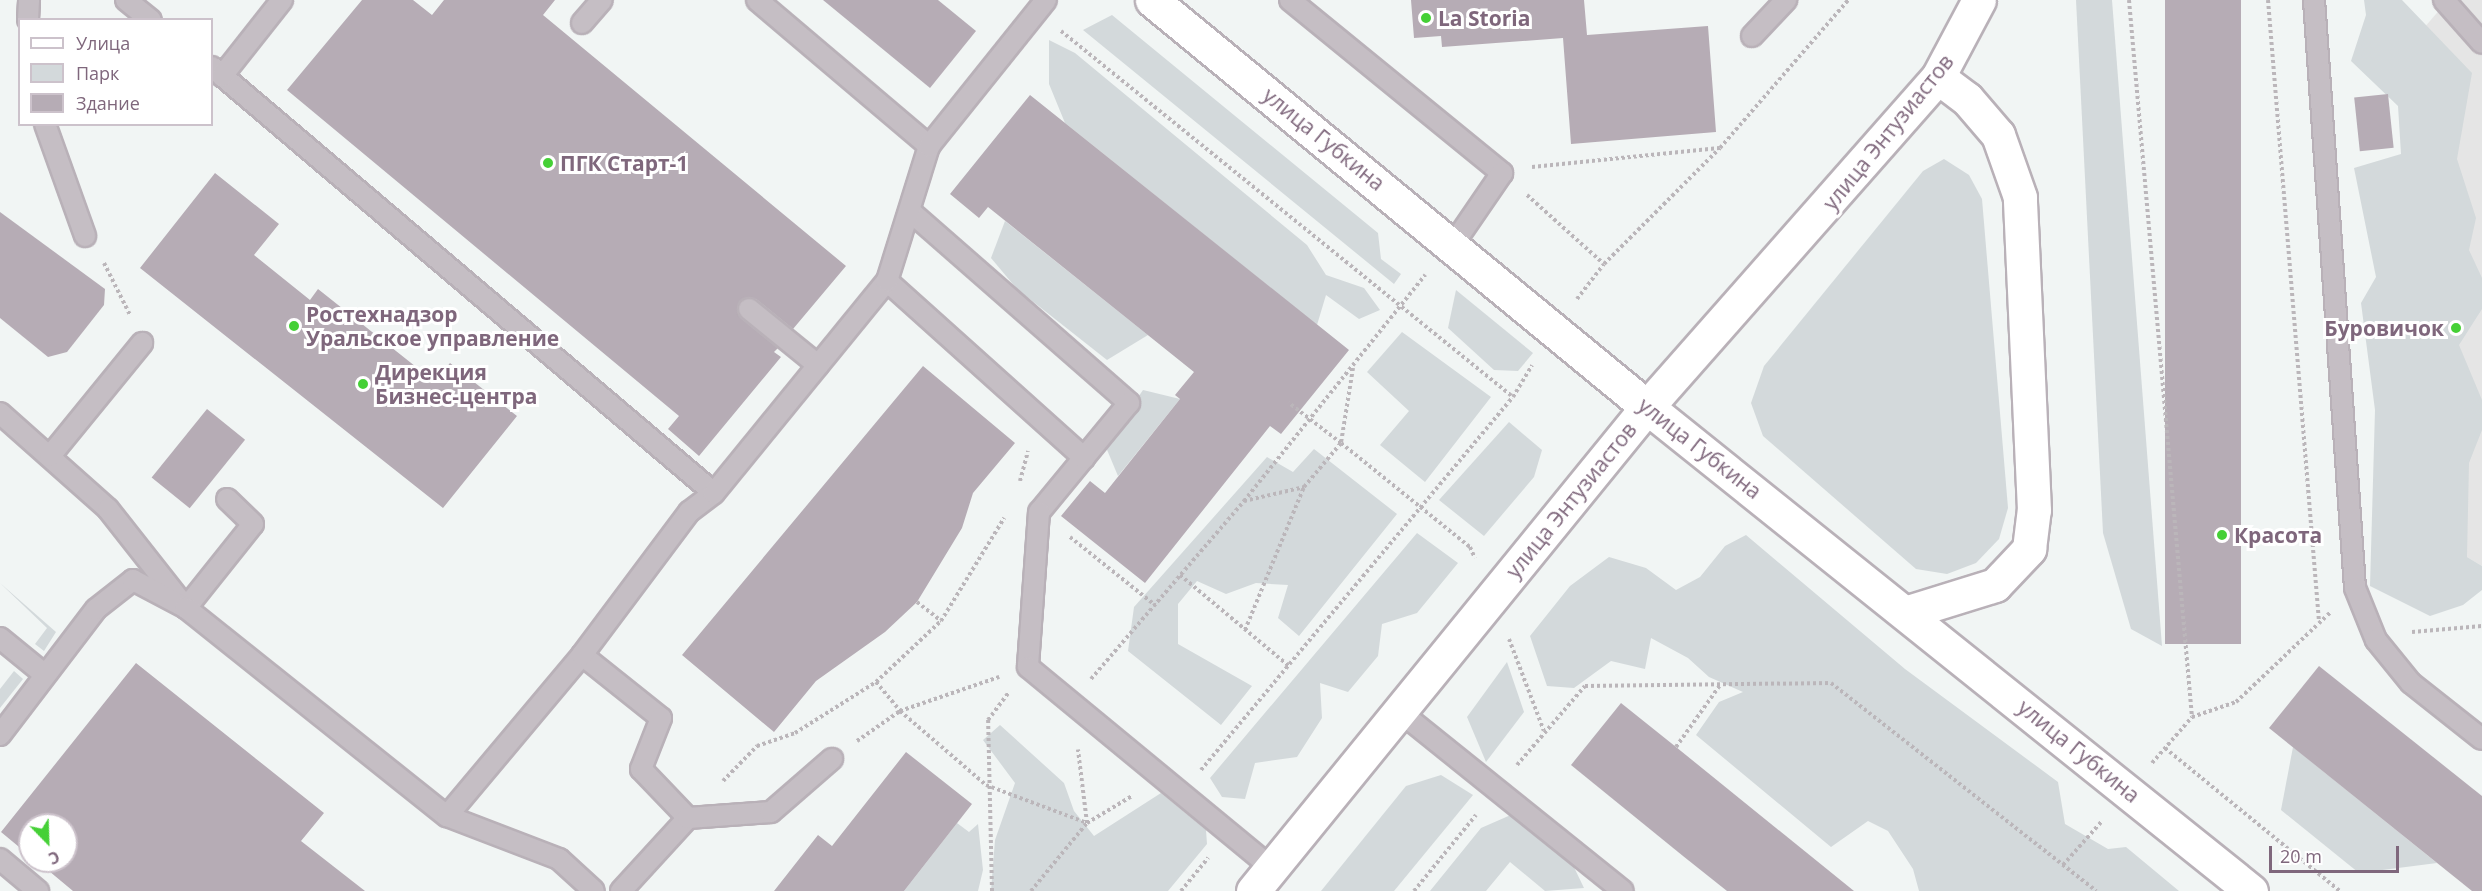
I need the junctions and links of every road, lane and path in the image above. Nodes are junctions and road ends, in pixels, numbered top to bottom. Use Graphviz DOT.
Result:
graph roads {
  1 [pos="29,0"];
  2 [pos="126,0"];
  3 [pos="282,0"];
  4 [pos="602,0"];
  5 [pos="756,0"];
  6 [pos="1152,0"];
  7 [pos="1290,0"];
  8 [pos="1786,0"];
  9 [pos="1848,0"];
  10 [pos="1979,0"];
  11 [pos="2129,0"];
  12 [pos="2268,0"];
  13 [pos="2314,0"];
  14 [pos="2444,0"];
  15 [pos="1041,6"];
  16 [pos="28,18"];
  17 [pos="148,18"];
  18 [pos="582,23"];
  19 [pos="1752,36"];
  20 [pos="2482,43"];
  21 [pos="217,72"];
  22 [pos="1938,77"];
  23 [pos="46,126"];
  24 [pos="929,146"];
  25 [pos="1720,148"];
  26 [pos="1502,173"];
  27 [pos="911,212"];
  28 [pos="85,236"];
  29 [pos="1454,243"];
  30 [pos="1604,264"];
  31 [pos="887,281"];
  32 [pos="1400,303"];
  33 [pos="748,309"];
  34 [pos="1553,330"];
  35 [pos="142,343"];
  36 [pos="819,365"];
  37 [pos="1353,368"];
  38 [pos="1513,397"];
  39 [pos="1289,403"];
  40 [pos="1647,407"];
  41 [pos="0,413"];
  42 [pos="1311,420"];
  43 [pos="1032,438"];
  44 [pos="1341,443"];
  45 [pos="50,456"];
  46 [pos="1083,458"];
  47 [pos="1304,487"];
  48 [pos="714,493"];
  49 [pos="1016,495"];
  50 [pos="227,499"];
  51 [pos="1244,501"];
  52 [pos="1421,508"];
  53 [pos="1010,509"];
  54 [pos="1039,512"];
  55 [pos="1180,575"];
  56 [pos="2355,588"];
  57 [pos="1493,596"];
  58 [pos="917,602"];
  59 [pos="1155,605"];
  60 [pos="186,608"];
  61 [pos="1908,612"];
  62 [pos="941,621"];
  63 [pos="2319,622"];
  64 [pos="2482,626"];
  65 [pos="1245,630"];
  66 [pos="0,638"];
  67 [pos="2376,640"];
  68 [pos="582,654"];
  69 [pos="1289,666"];
  70 [pos="1028,667"];
  71 [pos="44,674"];
  72 [pos="876,682"];
  73 [pos="1721,685"];
  74 [pos="1071,702"];
  75 [pos="900,711"];
  76 [pos="1399,711"];
  77 [pos="988,720"];
  78 [pos="1544,731"];
  79 [pos="0,735"];
  80 [pos="2482,739"];
  81 [pos="1676,747"];
  82 [pos="2165,748"];
  83 [pos="832,759"];
  84 [pos="1168,781"];
  85 [pos="986,785"];
  86 [pos="1498,787"];
  87 [pos="447,816"];
  88 [pos="688,818"];
  89 [pos="1087,823"];
  90 [pos="0,859"];
  91 [pos="1263,880"];
  92 [pos="39,891"];
  93 [pos="594,891"];
  94 [pos="621,891"];
  95 [pos="992,891"];
  96 [pos="1031,891"];
  97 [pos="1414,891"];
  98 [pos="1623,891"];
  99 [pos="2096,891"];
  100 [pos="2251,891"];
  101 [pos="2340,891"];
  1 -- 16 [label="lane"];
  2 -- 17 [label="lane"];
  3 -- 21 [label="lane"];
  4 -- 18 [label="lane"];
  5 -- 24 [label="lane"];
  6 -- 29 [label="main road, улица Губкина"];
  7 -- 26 [label="lane"];
  8 -- 19 [label="lane"];
  9 -- 25 [label="path"];
  10 -- 22 [label="main road, улица Энтузиастов"];
  11 -- 63 [label="path"];
  12 -- 63 [label="path"];
  13 -- 56 [label="lane"];
  14 -- 20 [label="lane"];
  15 -- 24 [label="lane"];
  15 -- 32 [label="path"];
  21 -- 48 [label="lane"];
  22 -- 40 [label="main road, улица Энтузиастов"];
  22 -- 61 [label="main road"];
  23 -- 28 [label="lane"];
  24 -- 27 [label="lane"];
  25 -- 26 [label="path"];
  25 -- 30 [label="path"];
  26 -- 29 [label="lane"];
  26 -- 30 [label="path"];
  27 -- 31 [label="lane"];
  27 -- 46 [label="lane"];
  28 -- 35 [label="path"];
  29 -- 32 [label="path"];
  29 -- 34 [label="main road, улица Губкина"];
  30 -- 34 [label="path"];
  31 -- 36 [label="lane"];
  31 -- 46 [label="lane"];
  32 -- 37 [label="path"];
  32 -- 38 [label="path"];
  33 -- 36 [label="lane"];
  34 -- 38 [label="path"];
  34 -- 40 [label="main road, улица Губкина"];
  35 -- 45 [label="lane"];
  36 -- 48 [label="lane"];
  37 -- 42 [label="path"];
  37 -- 44 [label="path"];
  38 -- 52 [label="path"];
  39 -- 42 [label="path"];
  40 -- 57 [label="main road, улица Энтузиастов"];
  40 -- 61 [label="main road, улица Губкина"];
  41 -- 45 [label="lane"];
  42 -- 44 [label="path"];
  42 -- 51 [label="path"];
  43 -- 49 [label="path"];
  44 -- 47 [label="path"];
  44 -- 52 [label="path"];
  45 -- 60 [label="lane"];
  46 -- 54 [label="lane"];
  47 -- 51 [label="path"];
  47 -- 65 [label="path"];
  48 -- 68 [label="lane"];
  50 -- 60 [label="lane"];
  51 -- 55 [label="path"];
  52 -- 57 [label="path"];
  52 -- 69 [label="path"];
  53 -- 62 [label="path"];
  54 -- 59 [label="path"];
  54 -- 70 [label="lane"];
  55 -- 59 [label="path"];
  55 -- 65 [label="path"];
  56 -- 63 [label="path"];
  56 -- 67 [label="lane"];
  57 -- 76 [label="main road, улица Энтузиастов"];
  57 -- 78 [label="path"];
  58 -- 62 [label="path"];
  59 -- 74 [label="path"];
  60 -- 71 [label="lane"];
  60 -- 87 [label="lane"];
  61 -- 100 [label="main road, улица Губкина"];
  62 -- 72 [label="path"];
  64 -- 67 [label="path"];
  65 -- 69 [label="path"];
  66 -- 71 [label="lane"];
  67 -- 80 [label="lane"];
  68 -- 87 [label="lane"];
  68 -- 88 [label="lane"];
  69 -- 84 [label="path"];
  70 -- 74 [label="lane"];
  70 -- 75 [label="path"];
  71 -- 79 [label="lane"];
  72 -- 75 [label="path"];
  72 -- 88 [label="path"];
  73 -- 78 [label="path"];
  73 -- 81 [label="path"];
  73 -- 99 [label="path"];
  74 -- 84 [label="lane"];
  74 -- 89 [label="path"];
  75 -- 83 [label="path"];
  75 -- 85 [label="path"];
  76 -- 86 [label="lane"];
  76 -- 91 [label="main road, улица Энтузиастов"];
  77 -- 85 [label="path"];
  78 -- 86 [label="path"];
  82 -- 101 [label="path"];
  83 -- 88 [label="lane"];
  84 -- 89 [label="path"];
  84 -- 91 [label="lane"];
  85 -- 89 [label="path"];
  85 -- 95 [label="path"];
  86 -- 97 [label="path"];
  86 -- 98 [label="lane"];
  87 -- 93 [label="lane"];
  88 -- 94 [label="lane"];
  89 -- 96 [label="path"];
  90 -- 92 [label="lane"];
}
